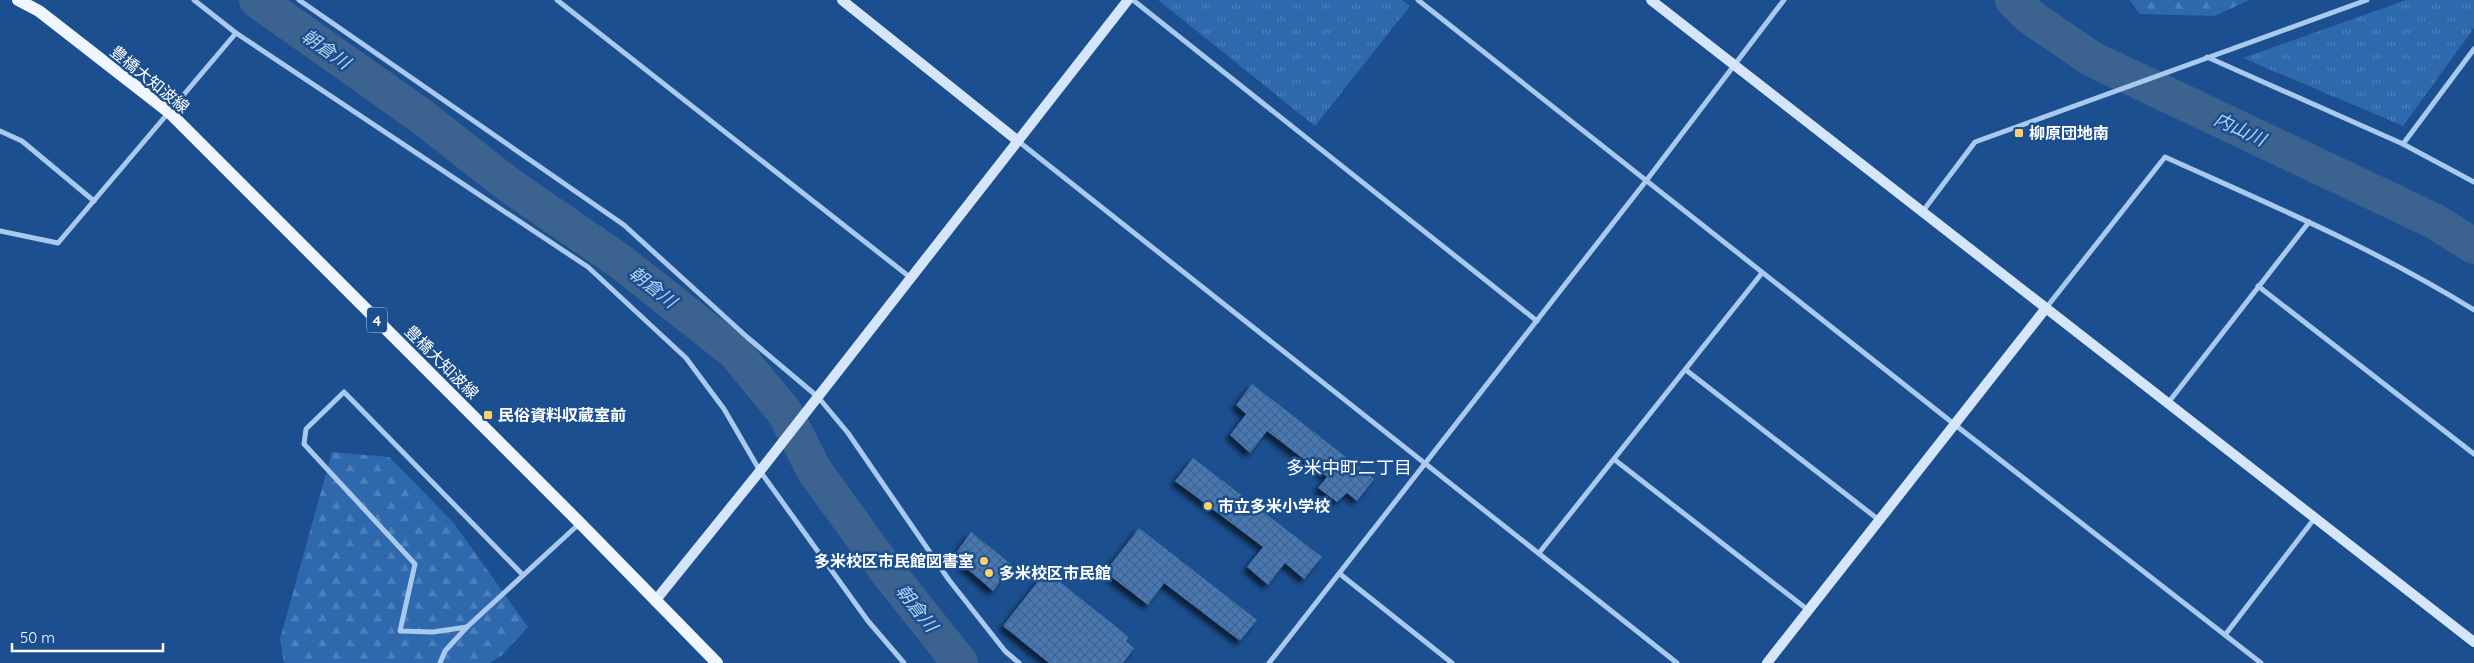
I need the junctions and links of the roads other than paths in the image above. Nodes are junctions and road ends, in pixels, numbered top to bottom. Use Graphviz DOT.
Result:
graph roads {
  1 [pos="18,0"];
  2 [pos="194,0"];
  3 [pos="299,0"];
  4 [pos="557,0"];
  5 [pos="842,0"];
  6 [pos="1128,0"];
  7 [pos="1133,0"];
  8 [pos="1418,0"];
  9 [pos="1651,0"];
  10 [pos="1784,0"];
  11 [pos="2367,0"];
  12 [pos="236,33"];
  13 [pos="2474,49"];
  14 [pos="2207,57"];
  15 [pos="1735,65"];
  16 [pos="170,114"];
  17 [pos="0,131"];
  18 [pos="1018,141"];
  19 [pos="2404,144"];
  20 [pos="1646,181"];
  21 [pos="2474,182"];
  22 [pos="94,201"];
  23 [pos="1923,211"];
  24 [pos="2309,222"];
  25 [pos="0,231"];
  26 [pos="1762,273"];
  27 [pos="911,278"];
  28 [pos="2258,286"];
  29 [pos="2046,308"];
  30 [pos="2474,310"];
  31 [pos="1537,321"];
  32 [pos="1686,370"];
  33 [pos="816,400"];
  34 [pos="2168,404"];
  35 [pos="1954,424"];
  36 [pos="2473,450"];
  37 [pos="1615,460"];
  38 [pos="1425,464"];
  39 [pos="760,471"];
  40 [pos="2314,519"];
  41 [pos="1879,520"];
  42 [pos="580,523"];
  43 [pos="1539,553"];
  44 [pos="1340,574"];
  45 [pos="523,575"];
  46 [pos="655,601"];
  47 [pos="1808,610"];
  48 [pos="467,627"];
  49 [pos="2225,635"];
  50 [pos="2474,642"];
  51 [pos="440,663"];
  52 [pos="716,663"];
  53 [pos="904,663"];
  54 [pos="1019,663"];
  55 [pos="1269,663"];
  56 [pos="1452,663"];
  57 [pos="1677,663"];
  58 [pos="1767,663"];
  59 [pos="2261,663"];
  1 -- 16 [label="main road, 豊橋大知波線 / 4"];
  2 -- 12 [label="street"];
  3 -- 33 [label="street"];
  4 -- 27 [label="street"];
  5 -- 18 [label="street"];
  6 -- 18 [label="street"];
  7 -- 31 [label="street"];
  8 -- 20 [label="street"];
  9 -- 15 [label="street"];
  10 -- 15 [label="street"];
  11 -- 14 [label="street"];
  12 -- 16 [label="street"];
  12 -- 39 [label="street"];
  13 -- 19 [label="street"];
  14 -- 19 [label="street"];
  14 -- 23 [label="street"];
  15 -- 20 [label="street"];
  15 -- 23 [label="street"];
  16 -- 22 [label="street"];
  16 -- 42 [label="main road, 豊橋大知波線 / 4"];
  17 -- 22 [label="street"];
  18 -- 27 [label="street"];
  18 -- 38 [label="street"];
  19 -- 21 [label="street"];
  20 -- 26 [label="street"];
  20 -- 31 [label="street"];
  22 -- 25 [label="street"];
  23 -- 29 [label="street"];
  24 -- 28 [label="street"];
  24 -- 29 [label="street"];
  24 -- 30 [label="street"];
  26 -- 32 [label="street"];
  26 -- 35 [label="street"];
  27 -- 33 [label="street"];
  28 -- 34 [label="street"];
  28 -- 36 [label="street"];
  29 -- 34 [label="street"];
  29 -- 35 [label="street"];
  31 -- 38 [label="street"];
  32 -- 37 [label="street"];
  32 -- 41 [label="street"];
  33 -- 39 [label="street"];
  33 -- 54 [label="street"];
  34 -- 40 [label="street"];
  35 -- 41 [label="street"];
  35 -- 49 [label="street"];
  37 -- 43 [label="street"];
  37 -- 47 [label="street"];
  38 -- 43 [label="street"];
  38 -- 44 [label="street"];
  39 -- 46 [label="street"];
  39 -- 53 [label="street"];
  40 -- 49 [label="street"];
  40 -- 50 [label="street"];
  41 -- 47 [label="street"];
  42 -- 45 [label="street"];
  42 -- 46 [label="main road, 豊橋大知波線 / 4"];
  43 -- 57 [label="street"];
  44 -- 55 [label="street"];
  44 -- 56 [label="street"];
  45 -- 48 [label="street"];
  45 -- 48 [label="street"];
  46 -- 52 [label="main road, 豊橋大知波線 / 4"];
  47 -- 58 [label="street"];
  48 -- 51 [label="street"];
  49 -- 59 [label="street"];
}
